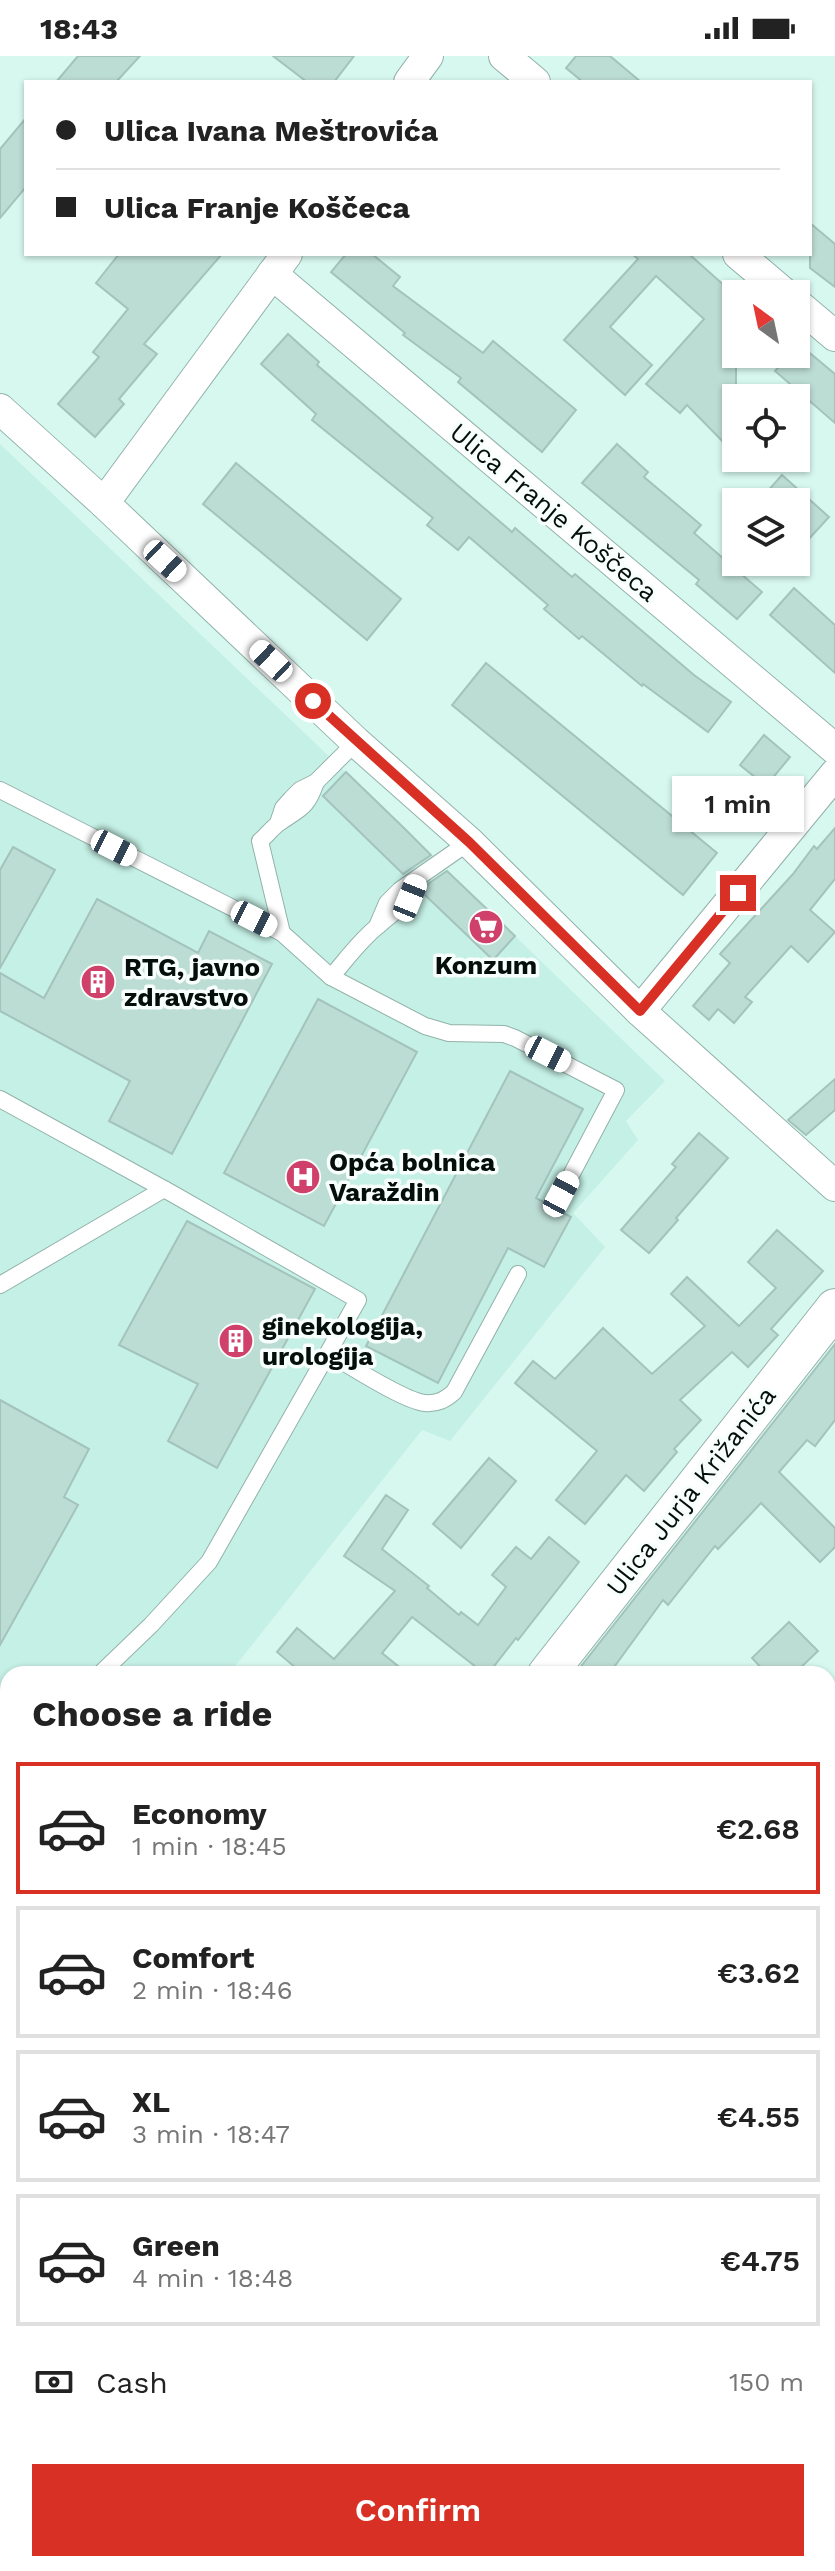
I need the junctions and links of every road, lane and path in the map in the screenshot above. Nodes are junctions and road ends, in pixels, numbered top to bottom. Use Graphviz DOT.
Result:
graph roads {
  1 [pos="428,56"];
  2 [pos="504,56"];
  3 [pos="410,80"];
  4 [pos="533,80"];
  5 [pos="740,256"];
  6 [pos="279,264"];
  7 [pos="769,280"];
  8 [pos="810,315"];
  9 [pos="835,336"];
  10 [pos="0,409"];
  11 [pos="104,503"];
  12 [pos="356,742"];
  13 [pos="835,749"];
  14 [pos="835,774"];
  15 [pos="0,790"];
  16 [pos="469,842"];
  17 [pos="282,933"];
  18 [pos="331,977"];
  19 [pos="640,1011"];
  20 [pos="0,1099"];
  21 [pos="835,1186"];
  22 [pos="164,1189"];
  23 [pos="561,1194"];
  24 [pos="518,1274"];
  25 [pos="0,1285"];
  26 [pos="835,1308"];
  27 [pos="328,1353"];
  28 [pos="108,1666"];
  29 [pos="553,1666"];
  1 -- 3 [label="street"];
  2 -- 4 [label="street"];
  5 -- 7 [label="street"];
  6 -- 11 [label="street"];
  6 -- 13 [label="street, Ulica Franje Koščeca"];
  8 -- 9 [label="street"];
  10 -- 11 [label="street"];
  11 -- 12 [label="street"];
  12 -- 16 [label="street"];
  12 -- 17 [label="lane"];
  14 -- 19 [label="street"];
  15 -- 17 [label="lane"];
  16 -- 18 [label="lane"];
  16 -- 19 [label="street"];
  17 -- 18 [label="lane"];
  18 -- 23 [label="lane"];
  19 -- 21 [label="street"];
  20 -- 22 [label="lane"];
  22 -- 25 [label="lane"];
  22 -- 27 [label="lane"];
  24 -- 27 [label="lane"];
  26 -- 29 [label="street, Ulica Jurja Križanića"];
  27 -- 28 [label="lane"];
}
